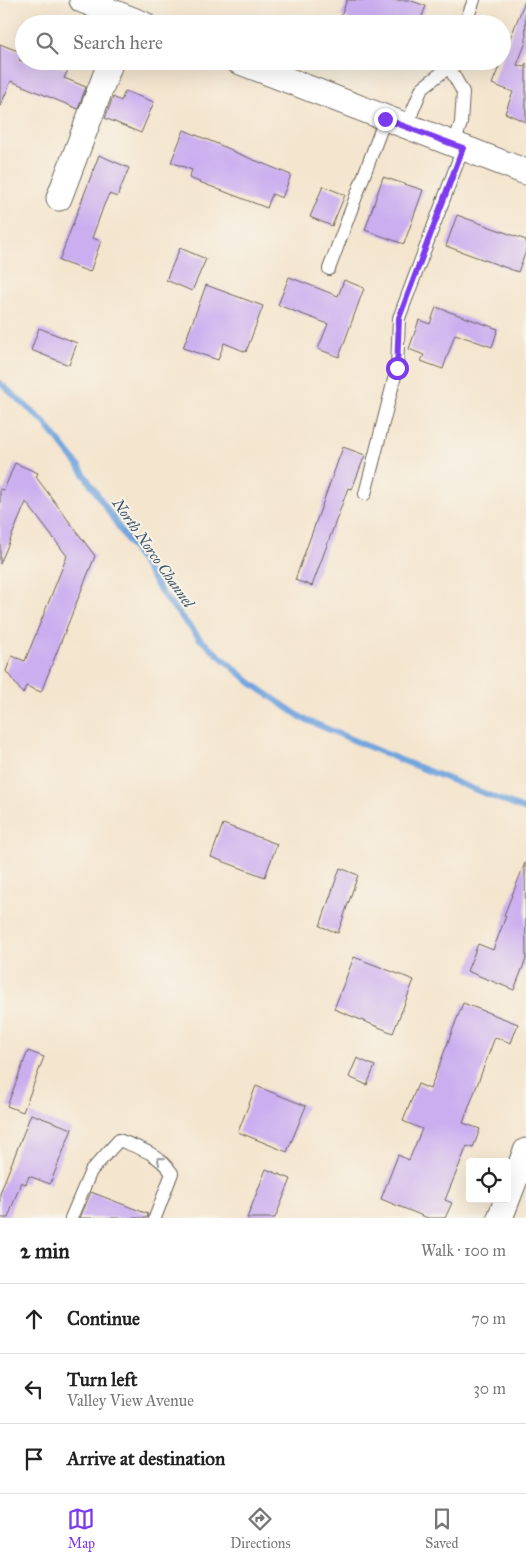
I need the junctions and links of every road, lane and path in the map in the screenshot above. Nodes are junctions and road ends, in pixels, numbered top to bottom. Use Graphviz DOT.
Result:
graph roads {
  1 [pos="82,0"];
  2 [pos="474,0"];
  3 [pos="116,15"];
  4 [pos="468,15"];
  5 [pos="108,70"];
  6 [pos="261,70"];
  7 [pos="443,70"];
  8 [pos="453,70"];
  9 [pos="395,123"];
  10 [pos="459,146"];
  11 [pos="526,172"];
  12 [pos="59,198"];
  13 [pos="329,269"];
  14 [pos="365,494"];
  15 [pos="526,1151"];
  16 [pos="72,1218"];
  17 [pos="154,1218"];
  18 [pos="500,1218"];
  1 -- 3 [label="street"];
  2 -- 4 [label="lane"];
  5 -- 12 [label="street"];
  6 -- 9 [label="street"];
  7 -- 9 [label="lane"];
  8 -- 10 [label="lane"];
  9 -- 10 [label="street"];
  9 -- 13 [label="lane"];
  10 -- 11 [label="street"];
  10 -- 14 [label="lane"];
  15 -- 18 [label="street"];
  17 -- 16 [label="lane, one-way"];
}
